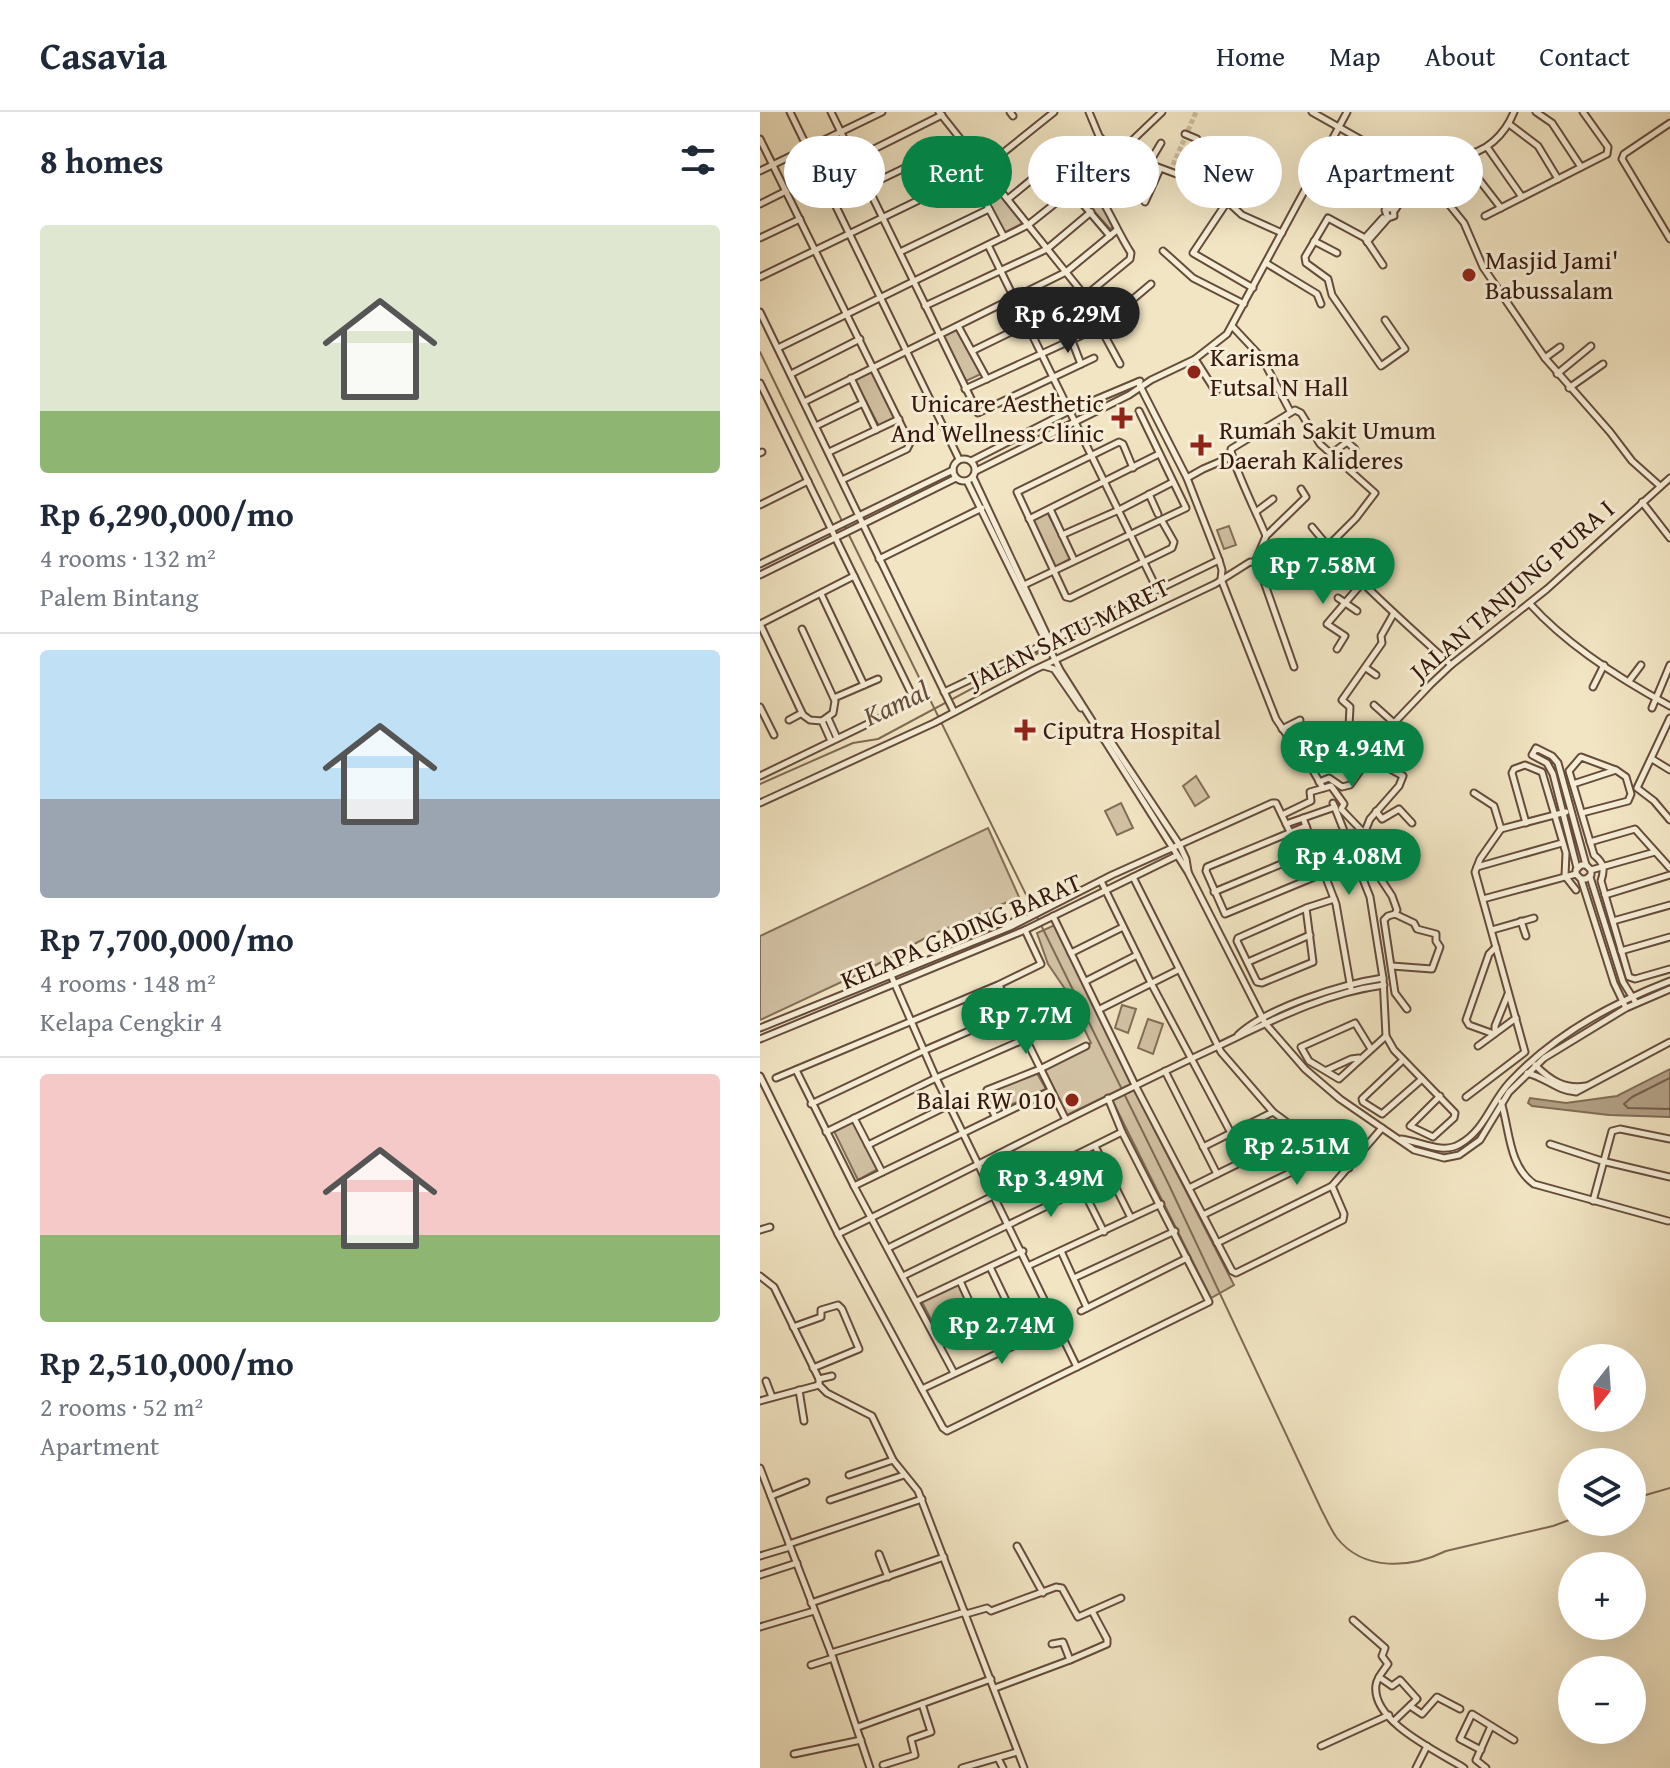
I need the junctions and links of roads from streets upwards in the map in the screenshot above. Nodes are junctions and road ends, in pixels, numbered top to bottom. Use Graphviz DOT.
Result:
graph roads {
  1 [pos="790,112"];
  2 [pos="831,112"];
  3 [pos="882,112"];
  4 [pos="1054,112"];
  5 [pos="1089,112"];
  6 [pos="1162,112"];
  7 [pos="1312,112"];
  8 [pos="1347,112"];
  9 [pos="1514,112"];
  10 [pos="1536,112"];
  11 [pos="1583,112"];
  12 [pos="941,114"];
  13 [pos="1670,123"];
  14 [pos="1509,124"];
  15 [pos="1339,128"];
  16 [pos="841,133"];
  17 [pos="1185,134"];
  18 [pos="801,136"];
  19 [pos="835,136"];
  20 [pos="842,136"];
  21 [pos="957,136"];
  22 [pos="1099,136"];
  23 [pos="1137,136"];
  24 [pos="1190,136"];
  25 [pos="1353,136"];
  26 [pos="760,139"];
  27 [pos="885,143"];
  28 [pos="1161,143"];
  29 [pos="1012,146"];
  30 [pos="1159,146"];
  31 [pos="1487,147"];
  32 [pos="1483,149"];
  33 [pos="784,159"];
  34 [pos="772,164"];
  35 [pos="1581,167"];
  36 [pos="1160,169"];
  37 [pos="760,171"];
  38 [pos="1175,174"];
  39 [pos="1558,179"];
  40 [pos="1028,183"];
  41 [pos="1483,185"];
  42 [pos="784,187"];
  43 [pos="784,192"];
  44 [pos="1012,196"];
  45 [pos="1522,197"];
  46 [pos="760,204"];
  47 [pos="1012,204"];
  48 [pos="794,208"];
  49 [pos="836,208"];
  50 [pos="878,208"];
  51 [pos="903,208"];
  52 [pos="1049,208"];
  53 [pos="1087,208"];
  54 [pos="1107,208"];
  55 [pos="1223,208"];
  56 [pos="1234,208"];
  57 [pos="1393,208"];
  58 [pos="1452,208"];
  59 [pos="1501,208"];
  60 [pos="989,209"];
  61 [pos="1091,212"];
  62 [pos="1485,216"];
  63 [pos="883,218"];
  64 [pos="800,219"];
  65 [pos="1028,225"];
  66 [pos="1117,230"];
  67 [pos="1282,233"];
  68 [pos="849,235"];
  69 [pos="1110,236"];
  70 [pos="1004,237"];
  71 [pos="760,238"];
  72 [pos="1670,239"];
  73 [pos="1366,240"];
  74 [pos="1314,241"];
  75 [pos="988,245"];
  76 [pos="1047,249"];
  77 [pos="816,251"];
  78 [pos="1163,251"];
  79 [pos="899,252"];
  80 [pos="1337,253"];
  81 [pos="1266,263"];
  82 [pos="1383,265"];
  83 [pos="1001,271"];
  84 [pos="1066,272"];
  85 [pos="760,277"];
  86 [pos="913,281"];
  87 [pos="1151,284"];
  88 [pos="1253,288"];
  89 [pos="1085,296"];
  90 [pos="879,298"];
  91 [pos="1015,299"];
  92 [pos="1244,304"];
  93 [pos="1321,304"];
  94 [pos="925,306"];
  95 [pos="760,312"];
  96 [pos="847,314"];
  97 [pos="1385,320"];
  98 [pos="1106,322"];
  99 [pos="1028,324"];
  100 [pos="958,326"];
  101 [pos="1232,326"];
  102 [pos="1100,327"];
  103 [pos="939,335"];
  104 [pos="860,339"];
  105 [pos="1072,341"];
  106 [pos="1591,346"];
  107 [pos="1560,347"];
  108 [pos="778,348"];
  109 [pos="907,351"];
  110 [pos="972,351"];
  111 [pos="1043,354"];
  112 [pos="1094,358"];
  113 [pos="1545,358"];
  114 [pos="1195,359"];
  115 [pos="1081,364"];
  116 [pos="1120,364"];
  117 [pos="1603,364"];
  118 [pos="874,367"];
  119 [pos="791,374"];
  120 [pos="1557,374"];
  121 [pos="1054,377"];
  122 [pos="851,378"];
  123 [pos="987,379"];
  124 [pos="760,383"];
  125 [pos="1140,385"];
  126 [pos="1569,388"];
  127 [pos="965,389"];
  128 [pos="1216,392"];
  129 [pos="804,402"];
  130 [pos="863,403"];
  131 [pos="1071,410"];
  132 [pos="1139,411"];
  133 [pos="1290,411"];
  134 [pos="899,419"];
  135 [pos="1075,421"];
  136 [pos="816,426"];
  137 [pos="876,430"];
  138 [pos="1355,449"];
  139 [pos="829,452"];
  140 [pos="1159,454"];
  141 [pos="1331,454"];
  142 [pos="1092,455"];
  143 [pos="1231,457"];
  144 [pos="959,459"];
  145 [pos="971,461"];
  146 [pos="1133,468"];
  147 [pos="953,470"];
  148 [pos="974,474"];
  149 [pos="956,478"];
  150 [pos="1187,478"];
  151 [pos="1670,478"];
  152 [pos="842,480"];
  153 [pos="808,481"];
  154 [pos="967,481"];
  155 [pos="1105,481"];
  156 [pos="1173,482"];
  157 [pos="1660,486"];
  158 [pos="1301,489"];
  159 [pos="1149,494"];
  160 [pos="1273,499"];
  161 [pos="1642,502"];
  162 [pos="760,505"];
  163 [pos="982,508"];
  164 [pos="1050,509"];
  165 [pos="1119,510"];
  166 [pos="1257,511"];
  167 [pos="1158,514"];
  168 [pos="859,516"];
  169 [pos="1029,519"];
  170 [pos="1162,521"];
  171 [pos="863,525"];
  172 [pos="1312,527"];
  173 [pos="831,529"];
  174 [pos="1062,535"];
  175 [pos="1131,536"];
  176 [pos="1266,536"];
  177 [pos="1670,537"];
  178 [pos="835,539"];
  179 [pos="1328,546"];
  180 [pos="1368,550"];
  181 [pos="879,559"];
  182 [pos="1074,560"];
  183 [pos="1219,560"];
  184 [pos="1143,561"];
  185 [pos="1256,562"];
  186 [pos="760,564"];
  187 [pos="1350,569"];
  188 [pos="1054,570"];
  189 [pos="760,575"];
  190 [pos="854,576"];
  191 [pos="1221,579"];
  192 [pos="1363,582"];
  193 [pos="1024,585"];
  194 [pos="1157,589"];
  195 [pos="821,594"];
  196 [pos="1338,598"];
  197 [pos="1345,603"];
  198 [pos="1530,604"];
  199 [pos="1357,611"];
  200 [pos="1394,613"];
  201 [pos="760,624"];
  202 [pos="802,629"];
  203 [pos="1049,643"];
  204 [pos="1337,649"];
  205 [pos="1059,660"];
  206 [pos="1451,665"];
  207 [pos="1604,665"];
  208 [pos="1641,665"];
  209 [pos="1670,665"];
  210 [pos="1044,666"];
  211 [pos="1294,667"];
  212 [pos="1366,668"];
  213 [pos="1376,675"];
  214 [pos="878,679"];
  215 [pos="1629,681"];
  216 [pos="864,685"];
  217 [pos="1593,687"];
  218 [pos="945,695"];
  219 [pos="834,698"];
  220 [pos="1656,698"];
  221 [pos="1374,705"];
  222 [pos="1670,706"];
  223 [pos="760,707"];
  224 [pos="1652,708"];
  225 [pos="953,710"];
  226 [pos="802,713"];
  227 [pos="1090,716"];
  228 [pos="1670,718"];
  229 [pos="789,720"];
  230 [pos="825,720"];
  231 [pos="1300,720"];
  232 [pos="1394,723"];
  233 [pos="1305,726"];
  234 [pos="770,727"];
  235 [pos="1282,729"];
  236 [pos="760,732"];
  237 [pos="774,735"];
  238 [pos="1287,737"];
  239 [pos="834,740"];
  240 [pos="1376,746"];
  241 [pos="1370,758"];
  242 [pos="1652,759"];
  243 [pos="1616,770"];
  244 [pos="1670,770"];
  245 [pos="760,776"];
  246 [pos="1573,784"];
  247 [pos="1321,785"];
  248 [pos="1474,793"];
  249 [pos="760,803"];
  250 [pos="1376,811"];
  251 [pos="1568,811"];
  252 [pos="1582,813"];
  253 [pos="1282,815"];
  254 [pos="1554,815"];
  255 [pos="1303,818"];
  256 [pos="1670,820"];
  257 [pos="1412,823"];
  258 [pos="1526,823"];
  259 [pos="1286,824"];
  260 [pos="1306,826"];
  261 [pos="1501,829"];
  262 [pos="1290,832"];
  263 [pos="1364,833"];
  264 [pos="1590,842"];
  265 [pos="1562,843"];
  266 [pos="1179,844"];
  267 [pos="1172,847"];
  268 [pos="1315,850"];
  269 [pos="1655,852"];
  270 [pos="1176,856"];
  271 [pos="1603,866"];
  272 [pos="1476,867"];
  273 [pos="1670,868"];
  274 [pos="1589,870"];
  275 [pos="1188,872"];
  276 [pos="1324,873"];
  277 [pos="1578,874"];
  278 [pos="1670,875"];
  279 [pos="1565,876"];
  280 [pos="1133,877"];
  281 [pos="1101,881"];
  282 [pos="1105,890"];
  283 [pos="1576,890"];
  284 [pos="1214,892"];
  285 [pos="1605,895"];
  286 [pos="1334,899"];
  287 [pos="1483,899"];
  288 [pos="1670,905"];
  289 [pos="1306,908"];
  290 [pos="1395,914"];
  291 [pos="1050,918"];
  292 [pos="1534,918"];
  293 [pos="1521,921"];
  294 [pos="1613,921"];
  295 [pos="1123,927"];
  296 [pos="1025,930"];
  297 [pos="1492,930"];
  298 [pos="1310,935"];
  299 [pos="1526,936"];
  300 [pos="1670,937"];
  301 [pos="1496,947"];
  302 [pos="1621,951"];
  303 [pos="1071,953"];
  304 [pos="1137,955"];
  305 [pos="1248,962"];
  306 [pos="1392,966"];
  307 [pos="1670,969"];
  308 [pos="1178,970"];
  309 [pos="890,973"];
  310 [pos="1383,978"];
  311 [pos="1086,981"];
  312 [pos="1670,981"];
  313 [pos="895,982"];
  314 [pos="1151,983"];
  315 [pos="998,985"];
  316 [pos="1384,985"];
  317 [pos="1350,986"];
  318 [pos="1670,989"];
  319 [pos="1509,993"];
  320 [pos="1054,994"];
  321 [pos="1631,996"];
  322 [pos="1622,1000"];
  323 [pos="1636,1003"];
  324 [pos="1073,1008"];
  325 [pos="1626,1008"];
  326 [pos="1100,1009"];
  327 [pos="1407,1009"];
  328 [pos="1012,1014"];
  329 [pos="1516,1018"];
  330 [pos="1264,1021"];
  331 [pos="911,1022"];
  332 [pos="760,1028"];
  333 [pos="1495,1033"];
  334 [pos="1386,1036"];
  335 [pos="760,1039"];
  336 [pos="1025,1041"];
  337 [pos="1670,1042"];
  338 [pos="1086,1046"];
  339 [pos="1478,1046"];
  340 [pos="1217,1047"];
  341 [pos="1371,1049"];
  342 [pos="923,1051"];
  343 [pos="1192,1058"];
  344 [pos="1359,1058"];
  345 [pos="1403,1060"];
  346 [pos="1533,1063"];
  347 [pos="1040,1069"];
  348 [pos="796,1070"];
  349 [pos="1327,1070"];
  350 [pos="1165,1071"];
  351 [pos="1527,1073"];
  352 [pos="760,1076"];
  353 [pos="776,1078"];
  354 [pos="936,1078"];
  355 [pos="1422,1079"];
  356 [pos="1135,1085"];
  357 [pos="1591,1086"];
  358 [pos="1050,1091"];
  359 [pos="1440,1096"];
  360 [pos="1466,1097"];
  361 [pos="1108,1098"];
  362 [pos="1500,1100"];
  363 [pos="811,1104"];
  364 [pos="949,1105"];
  365 [pos="1273,1112"];
  366 [pos="995,1116"];
  367 [pos="854,1118"];
  368 [pos="1066,1120"];
  369 [pos="1382,1128"];
  370 [pos="826,1132"];
  371 [pos="1122,1132"];
  372 [pos="963,1133"];
  373 [pos="1231,1133"];
  374 [pos="1300,1133"];
  375 [pos="1400,1139"];
  376 [pos="1670,1139"];
  377 [pos="1550,1144"];
  378 [pos="868,1145"];
  379 [pos="1095,1146"];
  380 [pos="1203,1147"];
  381 [pos="1325,1152"];
  382 [pos="1068,1160"];
  383 [pos="1602,1161"];
  384 [pos="979,1163"];
  385 [pos="1349,1168"];
  386 [pos="882,1172"];
  387 [pos="1217,1174"];
  388 [pos="1670,1177"];
  389 [pos="854,1186"];
  390 [pos="1332,1186"];
  391 [pos="1189,1188"];
  392 [pos="1082,1189"];
  393 [pos="995,1196"];
  394 [pos="1593,1201"];
  395 [pos="1161,1204"];
  396 [pos="1203,1215"];
  397 [pos="871,1218"];
  398 [pos="1131,1218"];
  399 [pos="1668,1221"];
  400 [pos="1009,1223"];
  401 [pos="770,1227"];
  402 [pos="760,1230"];
  403 [pos="1175,1231"];
  404 [pos="1104,1232"];
  405 [pos="838,1234"];
  406 [pos="1217,1243"];
  407 [pos="888,1248"];
  408 [pos="1023,1251"];
  409 [pos="1061,1251"];
  410 [pos="1187,1258"];
  411 [pos="1030,1265"];
  412 [pos="990,1267"];
  413 [pos="760,1276"];
  414 [pos="903,1276"];
  415 [pos="1074,1278"];
  416 [pos="960,1281"];
  417 [pos="917,1301"];
  418 [pos="1058,1325"];
  419 [pos="793,1327"];
  420 [pos="1025,1340"];
  421 [pos="940,1345"];
  422 [pos="1077,1367"];
  423 [pos="813,1368"];
  424 [pos="954,1373"];
  425 [pos="832,1376"];
  426 [pos="766,1381"];
  427 [pos="819,1382"];
  428 [pos="922,1389"];
  429 [pos="799,1390"];
  430 [pos="772,1397"];
  431 [pos="760,1401"];
  432 [pos="804,1421"];
  433 [pos="893,1460"];
  434 [pos="760,1468"];
  435 [pos="849,1475"];
  436 [pos="904,1475"];
  437 [pos="762,1480"];
  438 [pos="806,1482"];
  439 [pos="771,1496"];
  440 [pos="922,1499"];
  441 [pos="830,1500"];
  442 [pos="790,1545"];
  443 [pos="1017,1546"];
  444 [pos="879,1554"];
  445 [pos="760,1556"];
  446 [pos="944,1557"];
  447 [pos="797,1563"];
  448 [pos="760,1575"];
  449 [pos="888,1577"];
  450 [pos="1043,1593"];
  451 [pos="1121,1598"];
  452 [pos="811,1603"];
  453 [pos="814,1611"];
  454 [pos="1092,1611"];
  455 [pos="965,1613"];
  456 [pos="1353,1620"];
  457 [pos="760,1627"];
  458 [pos="1052,1644"];
  459 [pos="832,1656"];
  460 [pos="1070,1660"];
  461 [pos="811,1665"];
  462 [pos="1379,1677"];
  463 [pos="991,1679"];
  464 [pos="995,1688"];
  465 [pos="922,1704"];
  466 [pos="1410,1706"];
  467 [pos="1460,1709"];
  468 [pos="1389,1715"];
  469 [pos="1394,1721"];
  470 [pos="1491,1726"];
  471 [pos="858,1727"];
  472 [pos="861,1740"];
  473 [pos="1514,1740"];
  474 [pos="1321,1746"];
  475 [pos="1427,1746"];
  476 [pos="1481,1750"];
  477 [pos="1017,1752"];
  478 [pos="794,1754"];
  479 [pos="998,1758"];
  480 [pos="1476,1760"];
  481 [pos="883,1765"];
  482 [pos="870,1768"];
  483 [pos="964,1768"];
  484 [pos="1003,1768"];
  485 [pos="1024,1768"];
  486 [pos="1416,1768"];
  487 [pos="1464,1768"];
  488 [pos="1472,1768"];
  489 [pos="1486,1768"];
  1 -- 18 [label="street"];
  2 -- 16 [label="street"];
  3 -- 16 [label="street"];
  4 -- 29 [label="street"];
  5 -- 22 [label="street"];
  6 -- 23 [label="street"];
  7 -- 15 [label="street"];
  8 -- 15 [label="street"];
  9 -- 14 [label="street"];
  10 -- 35 [label="street"];
  11 -- 35 [label="street"];
  12 -- 21 [label="street"];
  12 -- 27 [label="street"];
  13 -- 72 [label="street"];
  14 -- 31 [label="street"];
  14 -- 39 [label="street"];
  15 -- 25 [label="street"];
  15 -- 67 [label="street"];
  16 -- 19 [label="street"];
  16 -- 20 [label="street"];
  17 -- 24 [label="street"];
  26 -- 34 [label="street"];
  28 -- 30 [label="street"];
  31 -- 32 [label="street"];
  31 -- 45 [label="street"];
  33 -- 34 [label="street"];
  34 -- 37 [label="street"];
  34 -- 42 [label="street"];
  35 -- 39 [label="street"];
  36 -- 38 [label="street"];
  39 -- 45 [label="street"];
  40 -- 44 [label="street"];
  41 -- 59 [label="street"];
  43 -- 46 [label="street"];
  45 -- 59 [label="street"];
  47 -- 65 [label="street"];
  48 -- 64 [label="street"];
  49 -- 68 [label="street"];
  50 -- 63 [label="street"];
  51 -- 63 [label="street"];
  52 -- 65 [label="street"];
  53 -- 61 [label="street"];
  54 -- 66 [label="street"];
  55 -- 88 [label="street"];
  56 -- 67 [label="street"];
  57 -- 73 [label="street"];
  58 -- 113 [label="street"];
  59 -- 62 [label="street"];
  60 -- 70 [label="street"];
  60 -- 79 [label="street"];
  61 -- 69 [label="street"];
  61 -- 76 [label="street"];
  63 -- 68 [label="street"];
  63 -- 79 [label="street"];
  64 -- 71 [label="street"];
  64 -- 77 [label="street"];
  65 -- 70 [label="street"];
  65 -- 76 [label="street"];
  66 -- 69 [label="street"];
  66 -- 89 [label="street"];
  67 -- 81 [label="street"];
  68 -- 77 [label="street"];
  68 -- 90 [label="street"];
  69 -- 84 [label="street"];
  70 -- 75 [label="street"];
  73 -- 74 [label="street"];
  73 -- 82 [label="street"];
  74 -- 80 [label="street"];
  74 -- 97 [label="street"];
  75 -- 83 [label="street"];
  75 -- 86 [label="street"];
  76 -- 83 [label="street"];
  76 -- 84 [label="street"];
  77 -- 85 [label="street"];
  77 -- 96 [label="street"];
  78 -- 92 [label="street"];
  79 -- 86 [label="street"];
  81 -- 88 [label="street"];
  81 -- 93 [label="street"];
  83 -- 91 [label="street"];
  83 -- 94 [label="street"];
  84 -- 89 [label="street"];
  84 -- 91 [label="street"];
  86 -- 90 [label="street"];
  86 -- 94 [label="street"];
  87 -- 98 [label="street"];
  88 -- 92 [label="street"];
  89 -- 98 [label="street"];
  89 -- 99 [label="street"];
  90 -- 96 [label="street"];
  90 -- 109 [label="street"];
  91 -- 99 [label="street"];
  91 -- 100 [label="street"];
  92 -- 101 [label="street"];
  94 -- 103 [label="street"];
  95 -- 108 [label="street"];
  96 -- 104 [label="street"];
  96 -- 108 [label="street"];
  98 -- 102 [label="street"];
  99 -- 110 [label="street"];
  99 -- 111 [label="street"];
  100 -- 103 [label="street"];
  100 -- 110 [label="street"];
  101 -- 114 [label="street"];
  101 -- 133 [label="street"];
  102 -- 105 [label="street"];
  102 -- 116 [label="street"];
  103 -- 109 [label="street"];
  103 -- 127 [label="street"];
  104 -- 118 [label="street"];
  104 -- 119 [label="street"];
  105 -- 111 [label="street"];
  105 -- 115 [label="street"];
  106 -- 120 [label="street"];
  107 -- 113 [label="street"];
  108 -- 119 [label="street"];
  109 -- 118 [label="street"];
  109 -- 144 [label="street"];
  110 -- 123 [label="street"];
  111 -- 121 [label="street"];
  111 -- 123 [label="street"];
  112 -- 115 [label="street"];
  113 -- 120 [label="street"];
  114 -- 125 [label="street"];
  114 -- 128 [label="street"];
  115 -- 121 [label="street"];
  117 -- 126 [label="street"];
  118 -- 122 [label="street"];
  118 -- 134 [label="street"];
  119 -- 129 [label="street"];
  120 -- 126 [label="street"];
  121 -- 127 [label="street"];
  121 -- 131 [label="street"];
  122 -- 129 [label="street"];
  122 -- 130 [label="street"];
  123 -- 127 [label="street"];
  124 -- 153 [label="street"];
  125 -- 131 [label="street"];
  125 -- 135 [label="street"];
  125 -- 150 [label="street"];
  126 -- 157 [label="street"];
  129 -- 136 [label="street"];
  130 -- 136 [label="street"];
  130 -- 137 [label="street"];
  131 -- 135 [label="street"];
  131 -- 145 [label="street"];
  132 -- 140 [label="street"];
  133 -- 141 [label="street"];
  133 -- 143 [label="street"];
  134 -- 137 [label="street"];
  134 -- 152 [label="street"];
  135 -- 142 [label="street"];
  135 -- 148 [label="street"];
  136 -- 139 [label="street"];
  137 -- 139 [label="street"];
  138 -- 141 [label="street"];
  139 -- 152 [label="street"];
  140 -- 146 [label="street"];
  140 -- 156 [label="street"];
  141 -- 179 [label="street, JALAN SATU MARET"];
  142 -- 146 [label="street"];
  142 -- 155 [label="street"];
  142 -- 169 [label="street"];
  143 -- 150 [label="street"];
  143 -- 166 [label="street"];
  144 -- 145 [label="street"];
  144 -- 147 [label="street"];
  145 -- 148 [label="street"];
  146 -- 155 [label="street"];
  147 -- 149 [label="street"];
  147 -- 168 [label="street"];
  148 -- 154 [label="street"];
  148 -- 193 [label="street"];
  149 -- 154 [label="street"];
  149 -- 171 [label="street"];
  150 -- 183 [label="street"];
  151 -- 157 [label="street, JALAN TANJUNG PURA I"];
  152 -- 168 [label="street"];
  153 -- 162 [label="street"];
  153 -- 173 [label="street"];
  154 -- 163 [label="street"];
  155 -- 164 [label="street"];
  155 -- 165 [label="street"];
  156 -- 159 [label="street"];
  156 -- 170 [label="street"];
  157 -- 161 [label="street, JALAN TANJUNG PURA I"];
  158 -- 176 [label="street"];
  159 -- 165 [label="street"];
  159 -- 167 [label="street"];
  160 -- 166 [label="street"];
  161 -- 177 [label="street"];
  161 -- 198 [label="street, JALAN TANJUNG PURA I"];
  163 -- 181 [label="street"];
  163 -- 203 [label="street"];
  164 -- 169 [label="street"];
  164 -- 174 [label="street"];
  165 -- 174 [label="street"];
  165 -- 175 [label="street"];
  166 -- 176 [label="street"];
  168 -- 171 [label="street"];
  168 -- 173 [label="street"];
  169 -- 188 [label="street"];
  170 -- 175 [label="street"];
  170 -- 184 [label="street"];
  171 -- 178 [label="street"];
  171 -- 181 [label="street"];
  172 -- 179 [label="street"];
  173 -- 178 [label="street"];
  173 -- 186 [label="street"];
  174 -- 182 [label="street"];
  175 -- 182 [label="street"];
  175 -- 184 [label="street"];
  176 -- 185 [label="street"];
  178 -- 189 [label="street"];
  178 -- 190 [label="street"];
  179 -- 185 [label="street, JALAN SATU MARET"];
  179 -- 187 [label="street"];
  180 -- 187 [label="street"];
  181 -- 218 [label="street"];
  182 -- 188 [label="street"];
  183 -- 191 [label="street"];
  183 -- 194 [label="street"];
  184 -- 188 [label="street"];
  184 -- 194 [label="street"];
  185 -- 191 [label="street, JALAN SATU MARET"];
  185 -- 211 [label="street"];
  187 -- 192 [label="street"];
  188 -- 193 [label="street"];
  190 -- 195 [label="street"];
  190 -- 239 [label="street"];
  191 -- 205 [label="street, JALAN SATU MARET"];
  191 -- 235 [label="street"];
  192 -- 197 [label="street"];
  192 -- 200 [label="street"];
  193 -- 203 [label="street"];
  194 -- 203 [label="street"];
  195 -- 201 [label="street"];
  195 -- 216 [label="street"];
  196 -- 197 [label="street"];
  197 -- 199 [label="street"];
  197 -- 204 [label="street"];
  198 -- 206 [label="street, JALAN TANJUNG PURA I"];
  198 -- 207 [label="street"];
  200 -- 206 [label="street"];
  200 -- 212 [label="street"];
  201 -- 226 [label="street"];
  202 -- 219 [label="street"];
  203 -- 205 [label="street"];
  203 -- 218 [label="street"];
  205 -- 210 [label="street, JALAN SATU MARET"];
  205 -- 227 [label="street"];
  205 -- 266 [label="street"];
  206 -- 232 [label="street, JALAN TANJUNG PURA I"];
  207 -- 215 [label="street"];
  207 -- 217 [label="street"];
  208 -- 215 [label="street"];
  209 -- 220 [label="street"];
  210 -- 225 [label="street, JALAN SATU MARET"];
  210 -- 227 [label="street"];
  212 -- 213 [label="street"];
  212 -- 240 [label="street"];
  214 -- 216 [label="street"];
  215 -- 220 [label="street"];
  216 -- 219 [label="street"];
  218 -- 225 [label="street"];
  219 -- 230 [label="street"];
  220 -- 222 [label="street"];
  220 -- 224 [label="street"];
  221 -- 232 [label="street"];
  223 -- 234 [label="street"];
  225 -- 249 [label="street, JALAN SATU MARET"];
  226 -- 229 [label="street"];
  226 -- 230 [label="street"];
  227 -- 267 [label="street"];
  228 -- 242 [label="street"];
  230 -- 239 [label="street"];
  231 -- 235 [label="street"];
  232 -- 240 [label="street, JALAN TANJUNG PURA I"];
  233 -- 238 [label="street"];
  234 -- 236 [label="street"];
  234 -- 237 [label="street"];
  235 -- 238 [label="street"];
  238 -- 247 [label="street"];
  239 -- 245 [label="street"];
  240 -- 241 [label="street, JALAN TANJUNG PURA I"];
  241 -- 247 [label="street, JALAN TANJUNG PURA I"];
  241 -- 250 [label="street"];
  242 -- 244 [label="street"];
  242 -- 256 [label="street"];
  243 -- 246 [label="street"];
  243 -- 246 [label="street"];
  243 -- 252 [label="street"];
  246 -- 252 [label="street"];
  247 -- 253 [label="street"];
  247 -- 263 [label="street"];
  248 -- 261 [label="street"];
  250 -- 257 [label="street"];
  250 -- 263 [label="street"];
  251 -- 251 [label="street"];
  251 -- 254 [label="street"];
  251 -- 274 [label="street"];
  251 -- 277 [label="street"];
  252 -- 264 [label="street"];
  253 -- 259 [label="street"];
  253 -- 266 [label="street"];
  254 -- 258 [label="street"];
  254 -- 258 [label="street"];
  254 -- 265 [label="street"];
  255 -- 259 [label="street"];
  255 -- 260 [label="street"];
  255 -- 310 [label="street"];
  258 -- 261 [label="street"];
  259 -- 262 [label="street"];
  260 -- 262 [label="street"];
  260 -- 268 [label="street"];
  261 -- 272 [label="street"];
  262 -- 284 [label="street"];
  263 -- 290 [label="street"];
  264 -- 269 [label="street"];
  264 -- 271 [label="street"];
  265 -- 272 [label="street"];
  265 -- 279 [label="street"];
  266 -- 267 [label="street"];
  266 -- 275 [label="street"];
  267 -- 270 [label="street"];
  267 -- 281 [label="street"];
  268 -- 276 [label="street"];
  268 -- 284 [label="street"];
  269 -- 271 [label="street"];
  269 -- 273 [label="street"];
  270 -- 275 [label="street"];
  270 -- 280 [label="street, KELAPA GADING BARAT"];
  271 -- 274 [label="street"];
  271 -- 285 [label="street"];
  272 -- 287 [label="street"];
  274 -- 277 [label="street"];
  274 -- 277 [label="street"];
  274 -- 321 [label="street"];
  275 -- 330 [label="street"];
  276 -- 284 [label="street"];
  276 -- 286 [label="street"];
  277 -- 279 [label="street"];
  277 -- 322 [label="street"];
  278 -- 285 [label="street"];
  279 -- 283 [label="street"];
  279 -- 287 [label="street"];
  280 -- 282 [label="street, KELAPA GADING BARAT"];
  280 -- 308 [label="street"];
  281 -- 282 [label="street"];
  281 -- 309 [label="street"];
  282 -- 291 [label="street, KELAPA GADING BARAT"];
  282 -- 295 [label="street"];
  285 -- 294 [label="street"];
  286 -- 289 [label="street"];
  286 -- 317 [label="street"];
  287 -- 297 [label="street"];
  288 -- 294 [label="street"];
  289 -- 298 [label="street"];
  289 -- 305 [label="street"];
  290 -- 306 [label="street"];
  290 -- 306 [label="street"];
  291 -- 296 [label="street, KELAPA GADING BARAT"];
  291 -- 303 [label="street"];
  292 -- 293 [label="street"];
  293 -- 297 [label="street"];
  293 -- 299 [label="street"];
  294 -- 302 [label="street"];
  295 -- 303 [label="street"];
  295 -- 304 [label="street"];
  296 -- 313 [label="street, KELAPA GADING BARAT"];
  296 -- 315 [label="street"];
  297 -- 301 [label="street"];
  298 -- 305 [label="street"];
  298 -- 305 [label="street"];
  300 -- 302 [label="street"];
  301 -- 319 [label="street"];
  301 -- 333 [label="street"];
  302 -- 307 [label="street"];
  303 -- 311 [label="street"];
  304 -- 311 [label="street"];
  304 -- 314 [label="street"];
  306 -- 327 [label="street"];
  308 -- 314 [label="street"];
  308 -- 340 [label="street"];
  309 -- 313 [label="street"];
  309 -- 332 [label="street"];
  310 -- 316 [label="street"];
  310 -- 317 [label="street"];
  311 -- 326 [label="street"];
  312 -- 321 [label="street"];
  313 -- 331 [label="street"];
  313 -- 335 [label="street, KELAPA GADING BARAT"];
  314 -- 326 [label="street"];
  314 -- 343 [label="street"];
  315 -- 328 [label="street"];
  315 -- 331 [label="street"];
  316 -- 317 [label="street"];
  316 -- 334 [label="street"];
  317 -- 330 [label="street"];
  318 -- 323 [label="street"];
  319 -- 329 [label="street"];
  319 -- 333 [label="street"];
  320 -- 328 [label="street"];
  321 -- 322 [label="street"];
  321 -- 323 [label="street"];
  322 -- 325 [label="street"];
  322 -- 346 [label="street"];
  323 -- 325 [label="street"];
  324 -- 336 [label="street"];
  325 -- 346 [label="street"];
  326 -- 356 [label="street"];
  328 -- 336 [label="street"];
  328 -- 342 [label="street"];
  329 -- 333 [label="street"];
  329 -- 360 [label="street"];
  330 -- 340 [label="street"];
  330 -- 369 [label="street"];
  331 -- 342 [label="street"];
  331 -- 348 [label="street"];
  333 -- 339 [label="street"];
  334 -- 341 [label="street"];
  334 -- 345 [label="street"];
  336 -- 347 [label="street"];
  336 -- 354 [label="street"];
  337 -- 357 [label="street"];
  338 -- 347 [label="street"];
  340 -- 343 [label="street"];
  340 -- 365 [label="street"];
  341 -- 344 [label="street"];
  341 -- 349 [label="street"];
  342 -- 354 [label="street"];
  342 -- 363 [label="street"];
  343 -- 350 [label="street"];
  343 -- 373 [label="street"];
  344 -- 349 [label="street"];
  344 -- 349 [label="street"];
  345 -- 355 [label="street"];
  345 -- 355 [label="street"];
  346 -- 351 [label="street"];
  346 -- 357 [label="street"];
  346 -- 362 [label="street"];
  347 -- 358 [label="street"];
  347 -- 366 [label="street"];
  348 -- 353 [label="street"];
  348 -- 363 [label="street"];
  350 -- 356 [label="street"];
  350 -- 380 [label="street"];
  351 -- 357 [label="street"];
  351 -- 362 [label="street"];
  352 -- 405 [label="street"];
  354 -- 364 [label="street"];
  354 -- 367 [label="street"];
  355 -- 359 [label="street"];
  356 -- 361 [label="street"];
  356 -- 391 [label="street"];
  358 -- 366 [label="street"];
  358 -- 368 [label="street"];
  359 -- 359 [label="street"];
  361 -- 368 [label="street"];
  361 -- 371 [label="street"];
  362 -- 375 [label="street"];
  362 -- 375 [label="street"];
  362 -- 394 [label="street"];
  363 -- 370 [label="street"];
  364 -- 372 [label="street"];
  364 -- 378 [label="street"];
  365 -- 373 [label="street"];
  365 -- 374 [label="street"];
  366 -- 372 [label="street"];
  367 -- 370 [label="street"];
  367 -- 378 [label="street"];
  368 -- 384 [label="street"];
  369 -- 375 [label="street"];
  369 -- 385 [label="street"];
  370 -- 389 [label="street"];
  371 -- 379 [label="street"];
  371 -- 395 [label="street"];
  372 -- 384 [label="street"];
  372 -- 386 [label="street"];
  373 -- 380 [label="street"];
  374 -- 381 [label="street"];
  374 -- 387 [label="street"];
  376 -- 383 [label="street"];
  377 -- 383 [label="street"];
  378 -- 386 [label="street"];
  379 -- 382 [label="street"];
  379 -- 398 [label="street"];
  380 -- 387 [label="street"];
  381 -- 385 [label="street"];
  381 -- 396 [label="street"];
  382 -- 392 [label="street"];
  382 -- 393 [label="street"];
  383 -- 388 [label="street"];
  383 -- 394 [label="street"];
  384 -- 393 [label="street"];
  384 -- 397 [label="street"];
  385 -- 390 [label="street"];
  386 -- 389 [label="street"];
  387 -- 391 [label="street"];
  389 -- 397 [label="street"];
  390 -- 406 [label="street"];
  390 -- 406 [label="street"];
  391 -- 396 [label="street"];
  392 -- 400 [label="street"];
  392 -- 404 [label="street"];
  393 -- 400 [label="street"];
  393 -- 407 [label="street"];
  394 -- 399 [label="street"];
  395 -- 398 [label="street"];
  395 -- 403 [label="street"];
  396 -- 406 [label="street"];
  397 -- 405 [label="street"];
  397 -- 407 [label="street"];
  398 -- 404 [label="street"];
  400 -- 408 [label="street"];
  400 -- 414 [label="street"];
  401 -- 402 [label="street"];
  403 -- 410 [label="street"];
  403 -- 415 [label="street"];
  404 -- 409 [label="street"];
  405 -- 428 [label="street"];
  407 -- 414 [label="street"];
  408 -- 411 [label="street"];
  408 -- 412 [label="street"];
  409 -- 411 [label="street"];
  409 -- 415 [label="street"];
  410 -- 415 [label="street"];
  410 -- 422 [label="street"];
  411 -- 418 [label="street"];
  412 -- 416 [label="street"];
  412 -- 420 [label="street"];
  413 -- 419 [label="street"];
  414 -- 417 [label="street"];
  416 -- 417 [label="street"];
  416 -- 421 [label="street"];
  417 -- 421 [label="street"];
  418 -- 420 [label="street"];
  418 -- 422 [label="street"];
  419 -- 423 [label="street"];
  419 -- 423 [label="street"];
  420 -- 424 [label="street"];
  421 -- 424 [label="street"];
  422 -- 428 [label="street"];
  423 -- 427 [label="street"];
  424 -- 428 [label="street"];
  425 -- 427 [label="street"];
  426 -- 430 [label="street"];
  427 -- 429 [label="street"];
  427 -- 433 [label="street"];
  429 -- 430 [label="street"];
  429 -- 432 [label="street"];
  430 -- 431 [label="street"];
  433 -- 435 [label="street"];
  433 -- 436 [label="street"];
  434 -- 437 [label="street"];
  436 -- 440 [label="street"];
  436 -- 441 [label="street"];
  437 -- 439 [label="street"];
  438 -- 439 [label="street"];
  439 -- 442 [label="street"];
  440 -- 442 [label="street"];
  440 -- 446 [label="street"];
  442 -- 445 [label="street"];
  442 -- 447 [label="street"];
  443 -- 450 [label="street"];
  444 -- 449 [label="street"];
  446 -- 449 [label="street"];
  446 -- 455 [label="street"];
  447 -- 448 [label="street"];
  447 -- 452 [label="street"];
  449 -- 452 [label="street"];
  450 -- 454 [label="street"];
  450 -- 455 [label="street"];
  451 -- 454 [label="street"];
  452 -- 453 [label="street"];
  453 -- 457 [label="street"];
  453 -- 459 [label="street"];
  454 -- 460 [label="street"];
  455 -- 459 [label="street"];
  455 -- 463 [label="street"];
  456 -- 462 [label="street"];
  458 -- 460 [label="street"];
  459 -- 461 [label="street"];
  459 -- 471 [label="street"];
  460 -- 464 [label="street"];
  462 -- 466 [label="street"];
  462 -- 468 [label="street"];
  463 -- 464 [label="street"];
  463 -- 465 [label="street"];
  464 -- 477 [label="street"];
  465 -- 471 [label="street"];
  465 -- 481 [label="street"];
  466 -- 467 [label="street"];
  466 -- 469 [label="street"];
  468 -- 469 [label="street"];
  468 -- 474 [label="street"];
  469 -- 475 [label="street"];
  470 -- 473 [label="street"];
  470 -- 476 [label="street"];
  470 -- 476 [label="street"];
  471 -- 472 [label="street"];
  472 -- 478 [label="street"];
  472 -- 482 [label="street"];
  475 -- 486 [label="street"];
  475 -- 487 [label="street"];
  476 -- 480 [label="street"];
  477 -- 479 [label="street"];
  477 -- 485 [label="street"];
  479 -- 483 [label="street"];
  479 -- 484 [label="street"];
  480 -- 488 [label="street"];
  480 -- 489 [label="street"];
}
